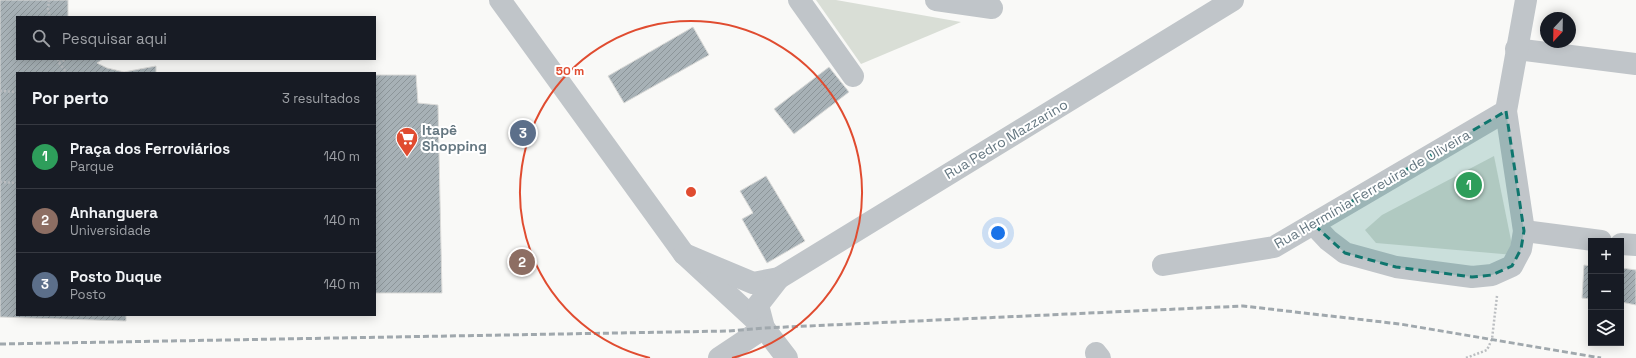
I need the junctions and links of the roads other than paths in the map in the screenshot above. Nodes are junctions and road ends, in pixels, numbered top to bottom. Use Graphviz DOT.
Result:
graph roads {
  1 [pos="500,0"];
  2 [pos="799,0"];
  3 [pos="936,0"];
  4 [pos="1233,0"];
  5 [pos="1526,0"];
  6 [pos="992,8"];
  7 [pos="1516,48"];
  8 [pos="1636,64"];
  9 [pos="852,76"];
  10 [pos="1506,111"];
  11 [pos="1313,224"];
  12 [pos="1524,231"];
  13 [pos="1588,239"];
  14 [pos="1624,244"];
  15 [pos="1636,245"];
  16 [pos="684,254"];
  17 [pos="1162,265"];
  18 [pos="779,278"];
  19 [pos="764,328"];
  20 [pos="719,358"];
  21 [pos="787,358"];
  1 -- 16 [label="street"];
  2 -- 9 [label="street"];
  3 -- 6 [label="street"];
  4 -- 18 [label="street, Rua Pedro Mazzarino"];
  5 -- 7 [label="street"];
  7 -- 8 [label="street"];
  7 -- 10 [label="street"];
  10 -- 11 [label="street, Rua Hermínia Ferreuira de Oliveira"];
  10 -- 12 [label="street"];
  11 -- 12 [label="street"];
  11 -- 17 [label="street, Rua Hermínia Ferreuira de Oliveira"];
  12 -- 13 [label="street"];
  14 -- 15 [label="street"];
  16 -- 18 [label="street, Rua Pedro Mazzarino"];
  16 -- 19 [label="street"];
  18 -- 19 [label="street, Rua Pedro Mazzarino"];
  19 -- 20 [label="street"];
  19 -- 21 [label="street"];
}
